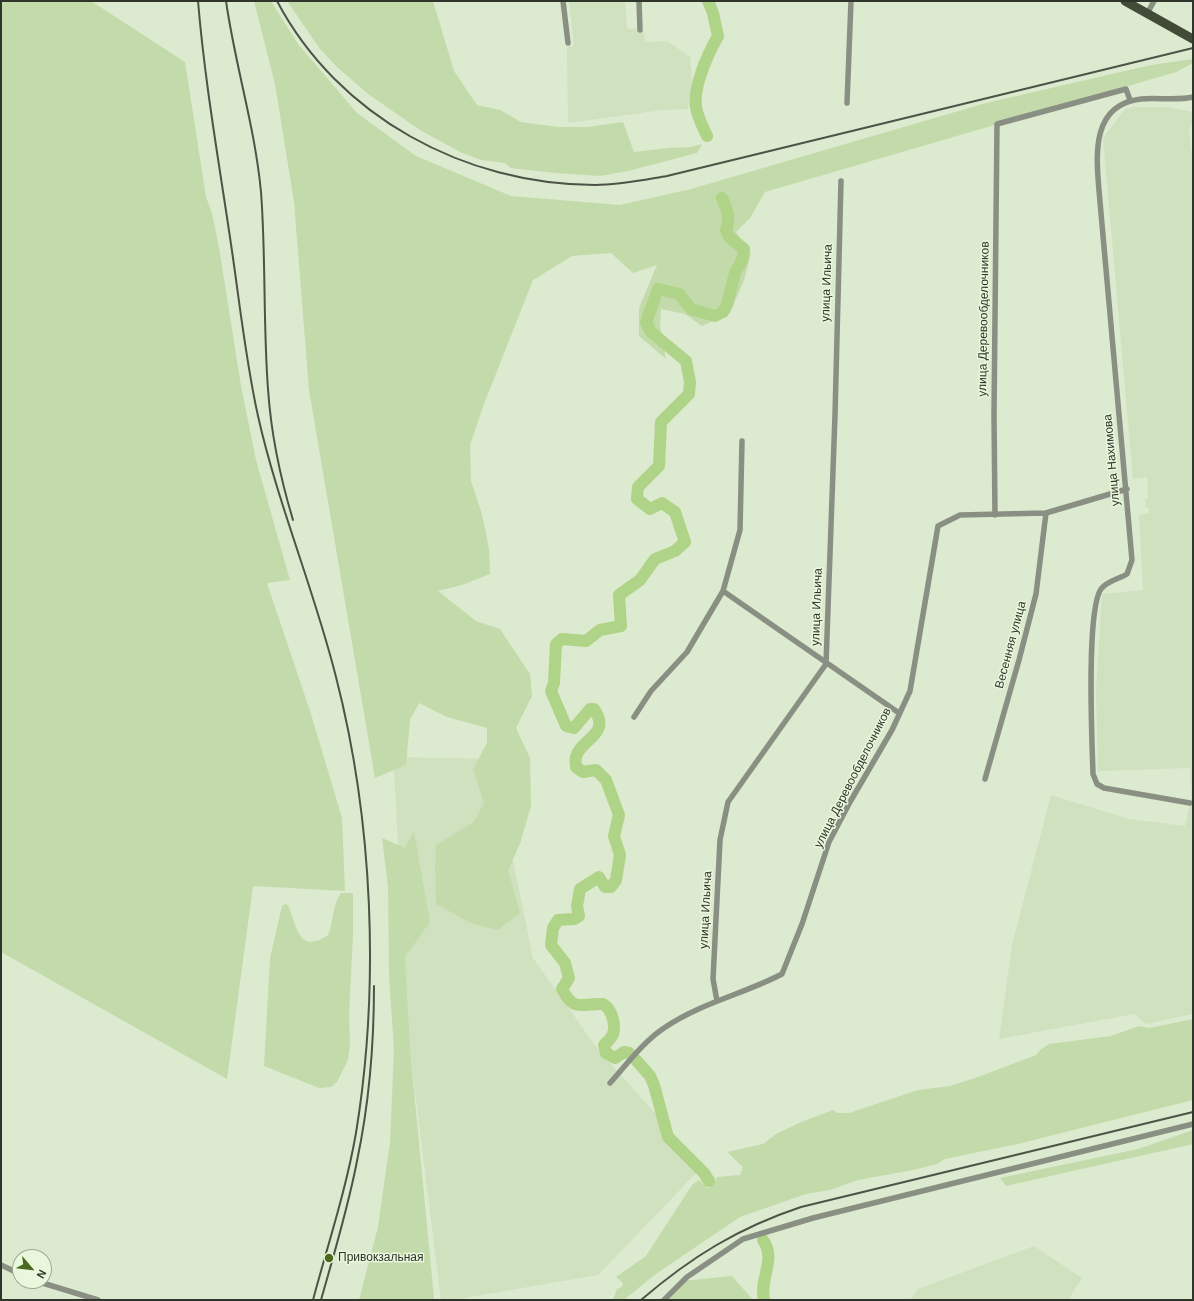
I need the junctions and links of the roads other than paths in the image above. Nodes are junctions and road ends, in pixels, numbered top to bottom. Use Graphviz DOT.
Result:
graph roads {
  1 [pos="563,1"];
  2 [pos="639,1"];
  3 [pos="851,1"];
  4 [pos="1125,1"];
  5 [pos="1154,1"];
  6 [pos="1147,14"];
  7 [pos="640,30"];
  8 [pos="1193,39"];
  9 [pos="568,43"];
  10 [pos="1193,97"];
  11 [pos="1130,100"];
  12 [pos="847,103"];
  13 [pos="841,181"];
  14 [pos="742,441"];
  15 [pos="1127,489"];
  16 [pos="1046,513"];
  17 [pos="995,515"];
  18 [pos="723,591"];
  19 [pos="826,664"];
  20 [pos="899,713"];
  21 [pos="634,717"];
  22 [pos="985,779"];
  23 [pos="1190,803"];
  24 [pos="717,1001"];
  25 [pos="610,1083"];
  26 [pos="1193,1124"];
  27 [pos="1,1265"];
  28 [pos="12,1270"];
  29 [pos="52,1286"];
  30 [pos="98,1300"];
  31 [pos="664,1300"];
  1 -- 9 [label="street"];
  2 -- 7 [label="street"];
  3 -- 12 [label="street"];
  4 -- 6 [label="main road"];
  5 -- 6 [label="street"];
  6 -- 8 [label="main road"];
  10 -- 11 [label="street, улица Нахимова"];
  11 -- 15 [label="street, улица Нахимова"];
  11 -- 17 [label="street, улица Деревообделочников"];
  13 -- 19 [label="street, улица Ильича"];
  14 -- 18 [label="street"];
  15 -- 16 [label="street"];
  15 -- 23 [label="street, улица Нахимова"];
  16 -- 17 [label="street"];
  16 -- 22 [label="street, Весенняя улица"];
  17 -- 20 [label="street, улица Деревообделочников"];
  18 -- 19 [label="street"];
  18 -- 21 [label="street"];
  19 -- 20 [label="street"];
  19 -- 24 [label="street, улица Ильича"];
  20 -- 24 [label="street, улица Деревообделочников"];
  24 -- 25 [label="street, улица Деревообделочников"];
  26 -- 31 [label="street"];
  27 -- 28 [label="street"];
  29 -- 30 [label="street"];
}
